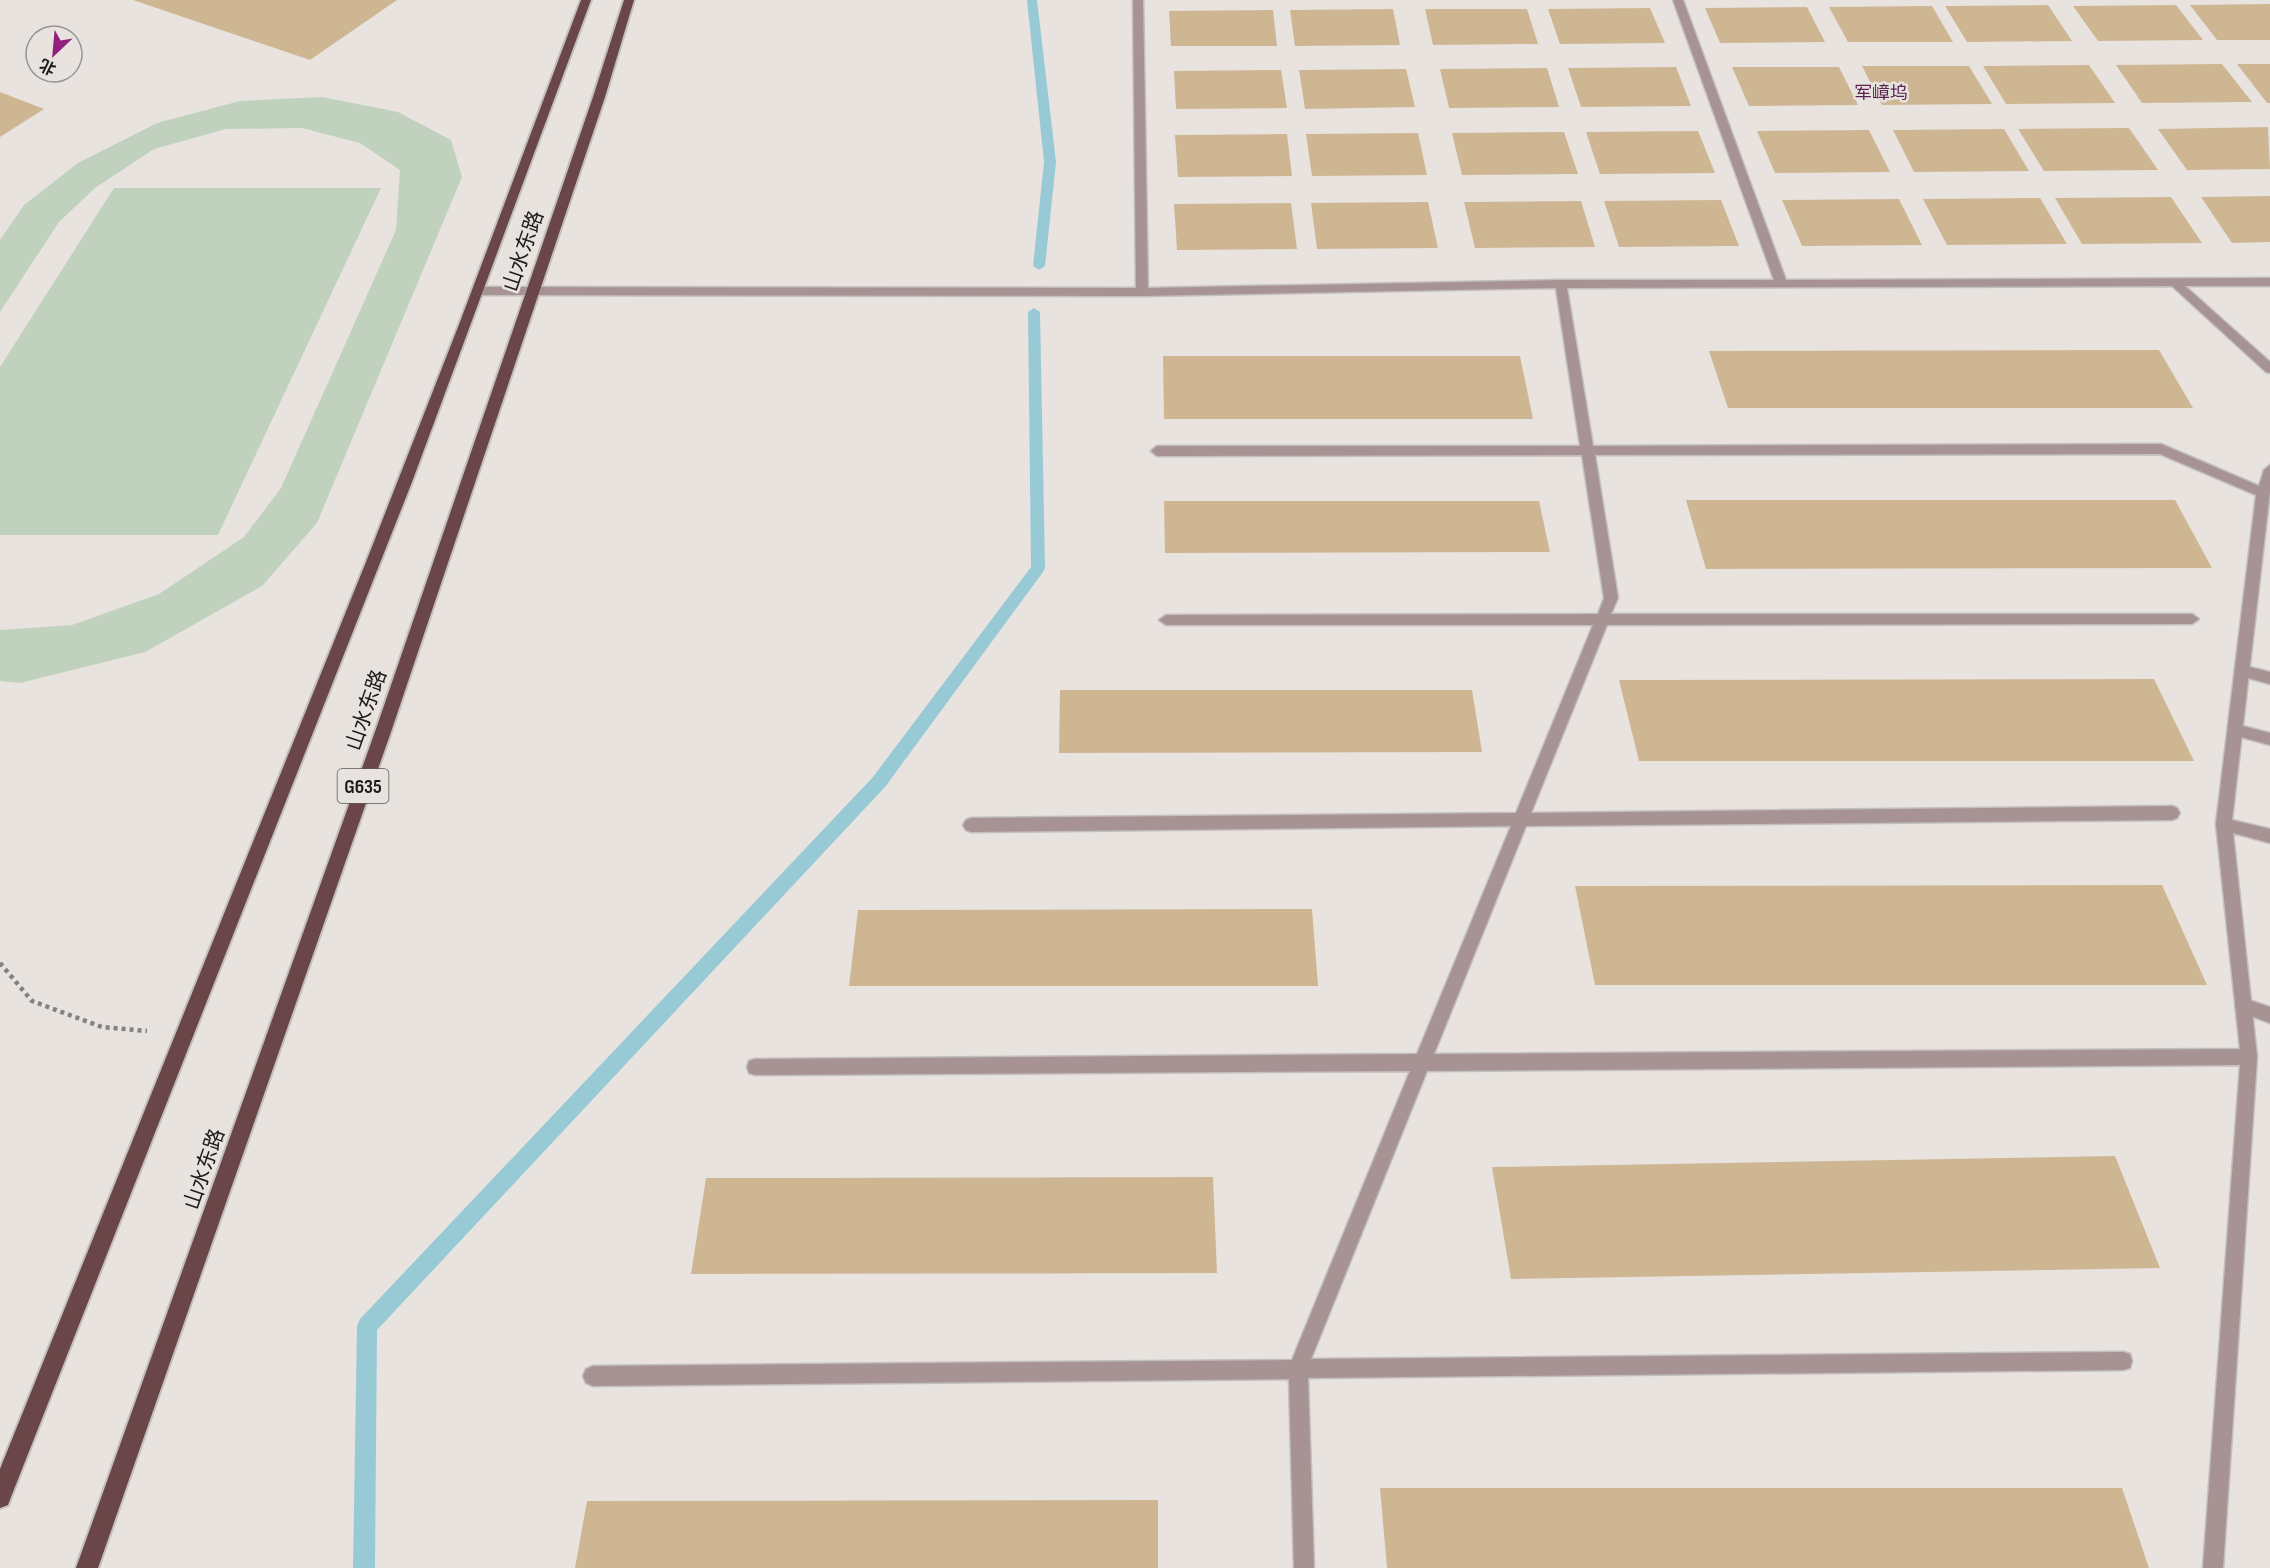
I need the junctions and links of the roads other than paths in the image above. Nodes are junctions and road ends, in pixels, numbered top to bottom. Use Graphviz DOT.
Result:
graph roads {
  1 [pos="586,0"];
  2 [pos="629,0"];
  3 [pos="1138,0"];
  4 [pos="1678,0"];
  5 [pos="2270,282"];
  6 [pos="1781,283"];
  7 [pos="1561,284"];
  8 [pos="2176,284"];
  9 [pos="480,291"];
  10 [pos="533,292"];
  11 [pos="1142,292"];
  12 [pos="2270,369"];
  13 [pos="1587,450"];
  14 [pos="1157,451"];
  15 [pos="2270,470"];
  16 [pos="2263,493"];
  17 [pos="1166,620"];
  18 [pos="1602,620"];
  19 [pos="2192,620"];
  20 [pos="2242,671"];
  21 [pos="2270,678"];
  22 [pos="2235,730"];
  23 [pos="2270,739"];
  24 [pos="2172,813"];
  25 [pos="1521,820"];
  26 [pos="2224,824"];
  27 [pos="971,825"];
  28 [pos="2270,836"];
  29 [pos="2243,1006"];
  30 [pos="2270,1015"];
  31 [pos="2248,1057"];
  32 [pos="1422,1062"];
  33 [pos="755,1067"];
  34 [pos="2123,1361"];
  35 [pos="1298,1368"];
  36 [pos="593,1376"];
  37 [pos="0,1497"];
  38 [pos="87,1568"];
  39 [pos="1304,1568"];
  40 [pos="2213,1568"];
  1 -- 9 [label="highway, 山水东路"];
  2 -- 10 [label="highway, 山水东路 / G635"];
  3 -- 11 [label="street"];
  4 -- 6 [label="street"];
  5 -- 8 [label="street"];
  6 -- 7 [label="street"];
  6 -- 8 [label="street"];
  7 -- 11 [label="street"];
  7 -- 13 [label="street"];
  8 -- 12 [label="street"];
  9 -- 10 [label="street"];
  9 -- 37 [label="highway, 山水东路"];
  10 -- 11 [label="street"];
  10 -- 38 [label="highway, 山水东路 / G635"];
  13 -- 14 [label="street"];
  13 -- 16 [label="street"];
  13 -- 18 [label="street"];
  15 -- 16 [label="street"];
  16 -- 20 [label="street"];
  17 -- 18 [label="street"];
  18 -- 19 [label="street"];
  18 -- 25 [label="street"];
  20 -- 21 [label="street"];
  20 -- 22 [label="street"];
  22 -- 23 [label="street"];
  22 -- 26 [label="street"];
  24 -- 25 [label="street"];
  25 -- 27 [label="street"];
  25 -- 32 [label="street"];
  26 -- 28 [label="street"];
  26 -- 29 [label="street"];
  29 -- 30 [label="street"];
  29 -- 31 [label="street"];
  31 -- 32 [label="street"];
  31 -- 40 [label="street"];
  32 -- 33 [label="street"];
  32 -- 35 [label="street"];
  34 -- 35 [label="street"];
  35 -- 36 [label="street"];
  35 -- 39 [label="street"];
}
